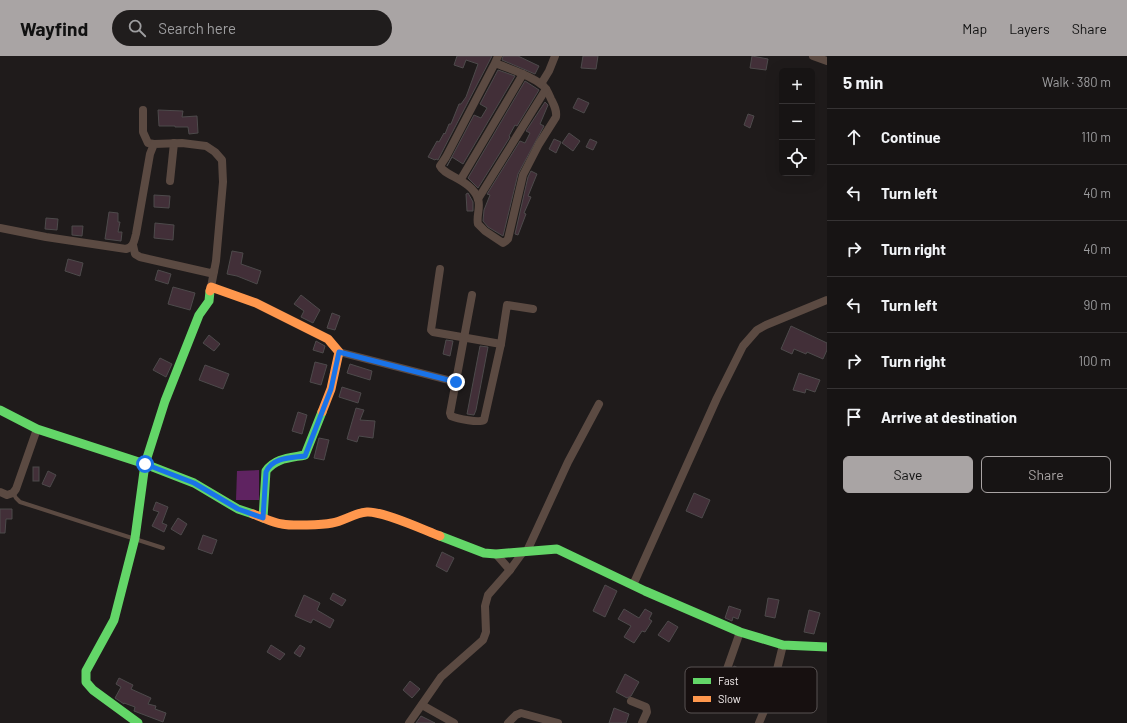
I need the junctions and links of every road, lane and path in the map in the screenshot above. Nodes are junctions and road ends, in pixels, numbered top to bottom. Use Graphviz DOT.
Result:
graph roads {
  1 [pos="555,56"];
  2 [pos="813,56"];
  3 [pos="496,59"];
  4 [pos="827,61"];
  5 [pos="523,74"];
  6 [pos="543,86"];
  7 [pos="144,110"];
  8 [pos="174,143"];
  9 [pos="154,144"];
  10 [pos="461,179"];
  11 [pos="170,181"];
  12 [pos="478,199"];
  13 [pos="0,228"];
  14 [pos="133,244"];
  15 [pos="440,270"];
  16 [pos="214,271"];
  17 [pos="211,287"];
  18 [pos="472,295"];
  19 [pos="827,300"];
  20 [pos="534,310"];
  21 [pos="464,337"];
  22 [pos="501,344"];
  23 [pos="339,352"];
  24 [pos="456,382"];
  25 [pos="599,404"];
  26 [pos="0,410"];
  27 [pos="37,429"];
  28 [pos="145,464"];
  29 [pos="0,492"];
  30 [pos="13,493"];
  31 [pos="263,518"];
  32 [pos="135,538"];
  33 [pos="163,548"];
  34 [pos="525,551"];
  35 [pos="496,554"];
  36 [pos="510,570"];
  37 [pos="633,585"];
  38 [pos="740,632"];
  39 [pos="783,644"];
  40 [pos="827,647"];
  41 [pos="727,667"];
  42 [pos="777,667"];
  43 [pos="630,702"];
  44 [pos="422,705"];
  45 [pos="763,713"];
  46 [pos="138,723"];
  47 [pos="409,723"];
  48 [pos="454,723"];
  49 [pos="508,723"];
  50 [pos="558,723"];
  51 [pos="642,723"];
  52 [pos="759,723"];
  1 -- 6 [label="street"];
  2 -- 4 [label="street"];
  3 -- 5 [label="street"];
  3 -- 10 [label="street"];
  5 -- 6 [label="street"];
  5 -- 10 [label="street"];
  6 -- 12 [label="street"];
  6 -- 12 [label="street"];
  7 -- 9 [label="street"];
  8 -- 9 [label="street"];
  8 -- 11 [label="street"];
  8 -- 16 [label="street"];
  9 -- 14 [label="street"];
  10 -- 12 [label="street"];
  13 -- 14 [label="street"];
  14 -- 16 [label="street"];
  15 -- 21 [label="street"];
  16 -- 17 [label="street"];
  17 -- 23 [label="street"];
  17 -- 28 [label="street"];
  18 -- 21 [label="street"];
  19 -- 37 [label="street"];
  20 -- 22 [label="street"];
  21 -- 22 [label="street"];
  21 -- 24 [label="street"];
  22 -- 24 [label="street"];
  23 -- 24 [label="street"];
  23 -- 31 [label="street"];
  25 -- 34 [label="street"];
  26 -- 27 [label="street"];
  27 -- 28 [label="street"];
  27 -- 30 [label="street"];
  28 -- 31 [label="street"];
  28 -- 32 [label="street"];
  29 -- 30 [label="street"];
  30 -- 32 [label="lane"];
  31 -- 35 [label="street"];
  32 -- 33 [label="lane"];
  32 -- 46 [label="street"];
  34 -- 35 [label="street"];
  34 -- 36 [label="street"];
  34 -- 37 [label="street"];
  35 -- 36 [label="street"];
  36 -- 44 [label="street"];
  37 -- 38 [label="street"];
  38 -- 39 [label="street"];
  38 -- 41 [label="street"];
  39 -- 40 [label="street"];
  39 -- 42 [label="street"];
  43 -- 51 [label="street"];
  44 -- 47 [label="street"];
  44 -- 48 [label="street"];
  45 -- 52 [label="street"];
  49 -- 50 [label="street"];
}
